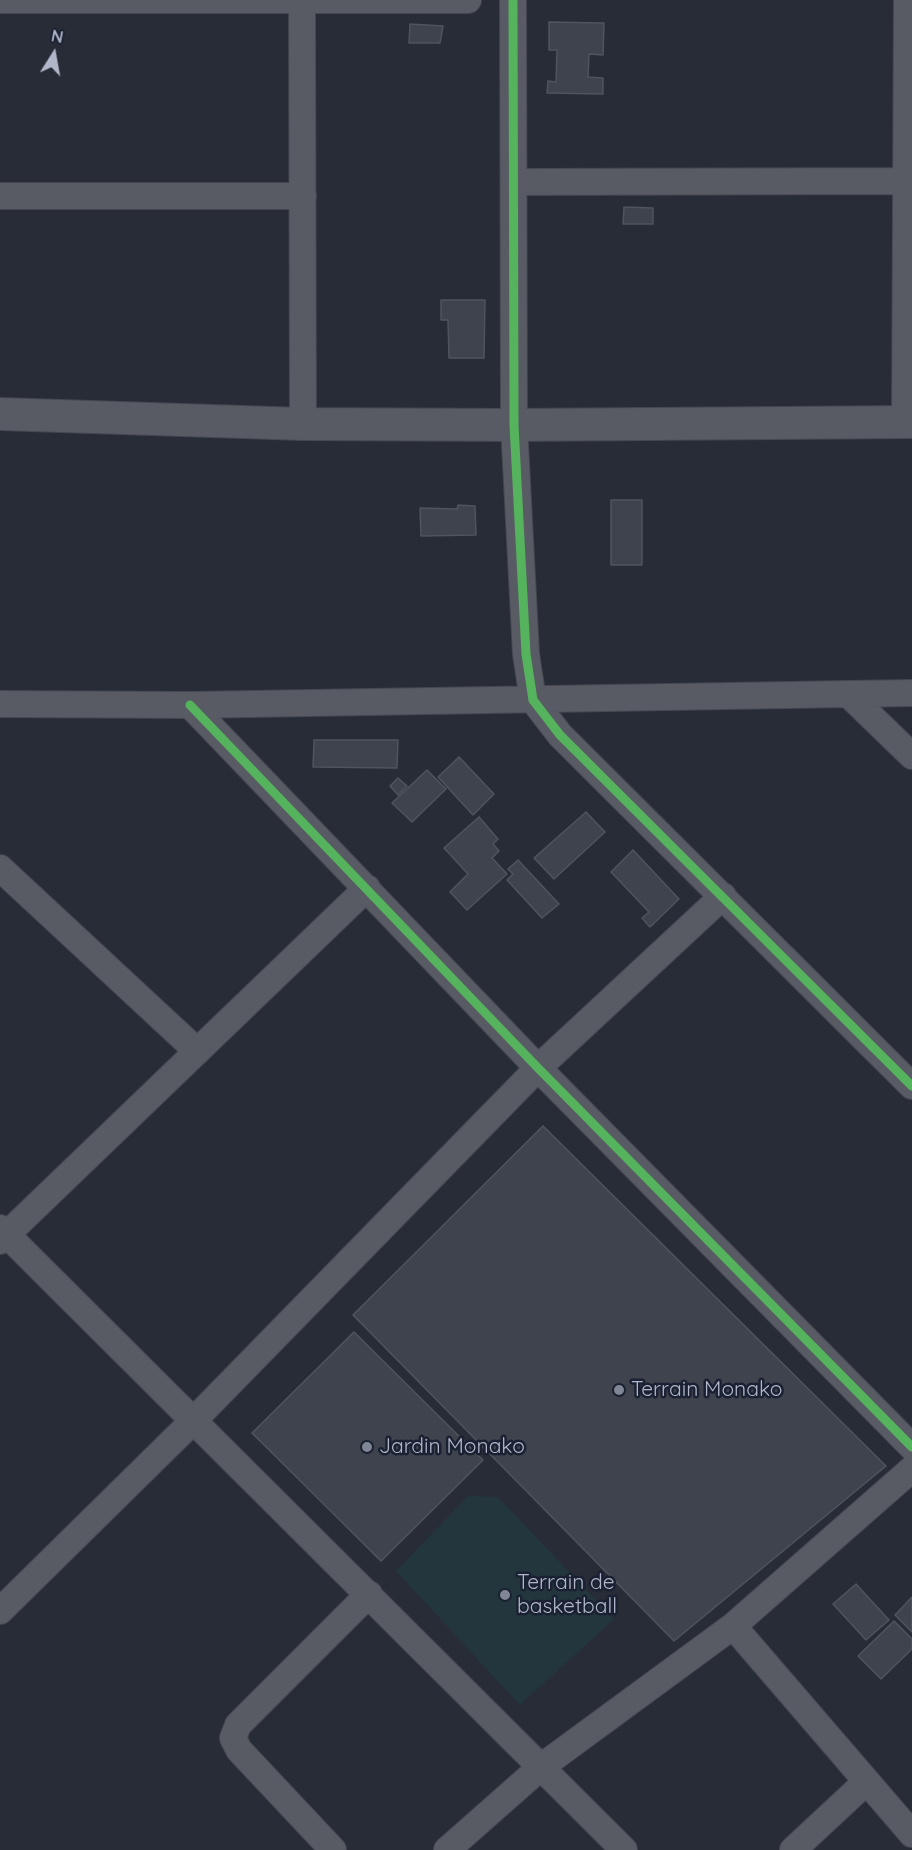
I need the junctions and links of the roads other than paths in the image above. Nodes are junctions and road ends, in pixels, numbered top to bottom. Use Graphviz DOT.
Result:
graph roads {
  1 [pos="0,0"];
  2 [pos="110,0"];
  3 [pos="302,0"];
  4 [pos="468,0"];
  5 [pos="513,0"];
  6 [pos="907,0"];
  7 [pos="906,181"];
  8 [pos="514,182"];
  9 [pos="0,196"];
  10 [pos="303,196"];
  11 [pos="0,414"];
  12 [pos="909,422"];
  13 [pos="303,424"];
  14 [pos="514,425"];
  15 [pos="912,693"];
  16 [pos="848,694"];
  17 [pos="533,700"];
  18 [pos="0,704"];
  19 [pos="190,705"];
  20 [pos="912,756"];
  21 [pos="0,868"];
  22 [pos="367,888"];
  23 [pos="723,896"];
  24 [pos="197,1051"];
  25 [pos="538,1068"];
  26 [pos="912,1086"];
  27 [pos="2,1234"];
  28 [pos="194,1420"];
  29 [pos="912,1447"];
  30 [pos="912,1470"];
  31 [pos="369,1594"];
  32 [pos="0,1611"];
  33 [pos="733,1626"];
  34 [pos="541,1767"];
  35 [pos="866,1782"];
  36 [pos="912,1834"];
  37 [pos="333,1850"];
  38 [pos="447,1850"];
  39 [pos="624,1850"];
  40 [pos="793,1850"];
  1 -- 2 [label="street"];
  2 -- 3 [label="street"];
  3 -- 4 [label="street"];
  3 -- 10 [label="street"];
  5 -- 8 [label="street"];
  6 -- 7 [label="street"];
  7 -- 8 [label="street"];
  7 -- 12 [label="street"];
  8 -- 14 [label="street"];
  9 -- 10 [label="street"];
  10 -- 13 [label="street"];
  11 -- 13 [label="street"];
  12 -- 14 [label="street"];
  13 -- 14 [label="street"];
  14 -- 17 [label="street"];
  15 -- 16 [label="street"];
  16 -- 17 [label="street"];
  16 -- 20 [label="street"];
  17 -- 19 [label="street"];
  17 -- 23 [label="street"];
  18 -- 19 [label="street"];
  19 -- 22 [label="street"];
  21 -- 24 [label="street"];
  22 -- 24 [label="street"];
  22 -- 25 [label="street"];
  23 -- 25 [label="street"];
  23 -- 26 [label="street"];
  24 -- 27 [label="street"];
  25 -- 28 [label="street"];
  25 -- 29 [label="street"];
  27 -- 28 [label="street"];
  28 -- 31 [label="street"];
  28 -- 32 [label="street"];
  30 -- 33 [label="street"];
  31 -- 34 [label="street"];
  31 -- 37 [label="street"];
  33 -- 34 [label="street"];
  33 -- 35 [label="street"];
  34 -- 38 [label="street"];
  34 -- 39 [label="street"];
  35 -- 36 [label="street"];
  35 -- 40 [label="street"];
}
